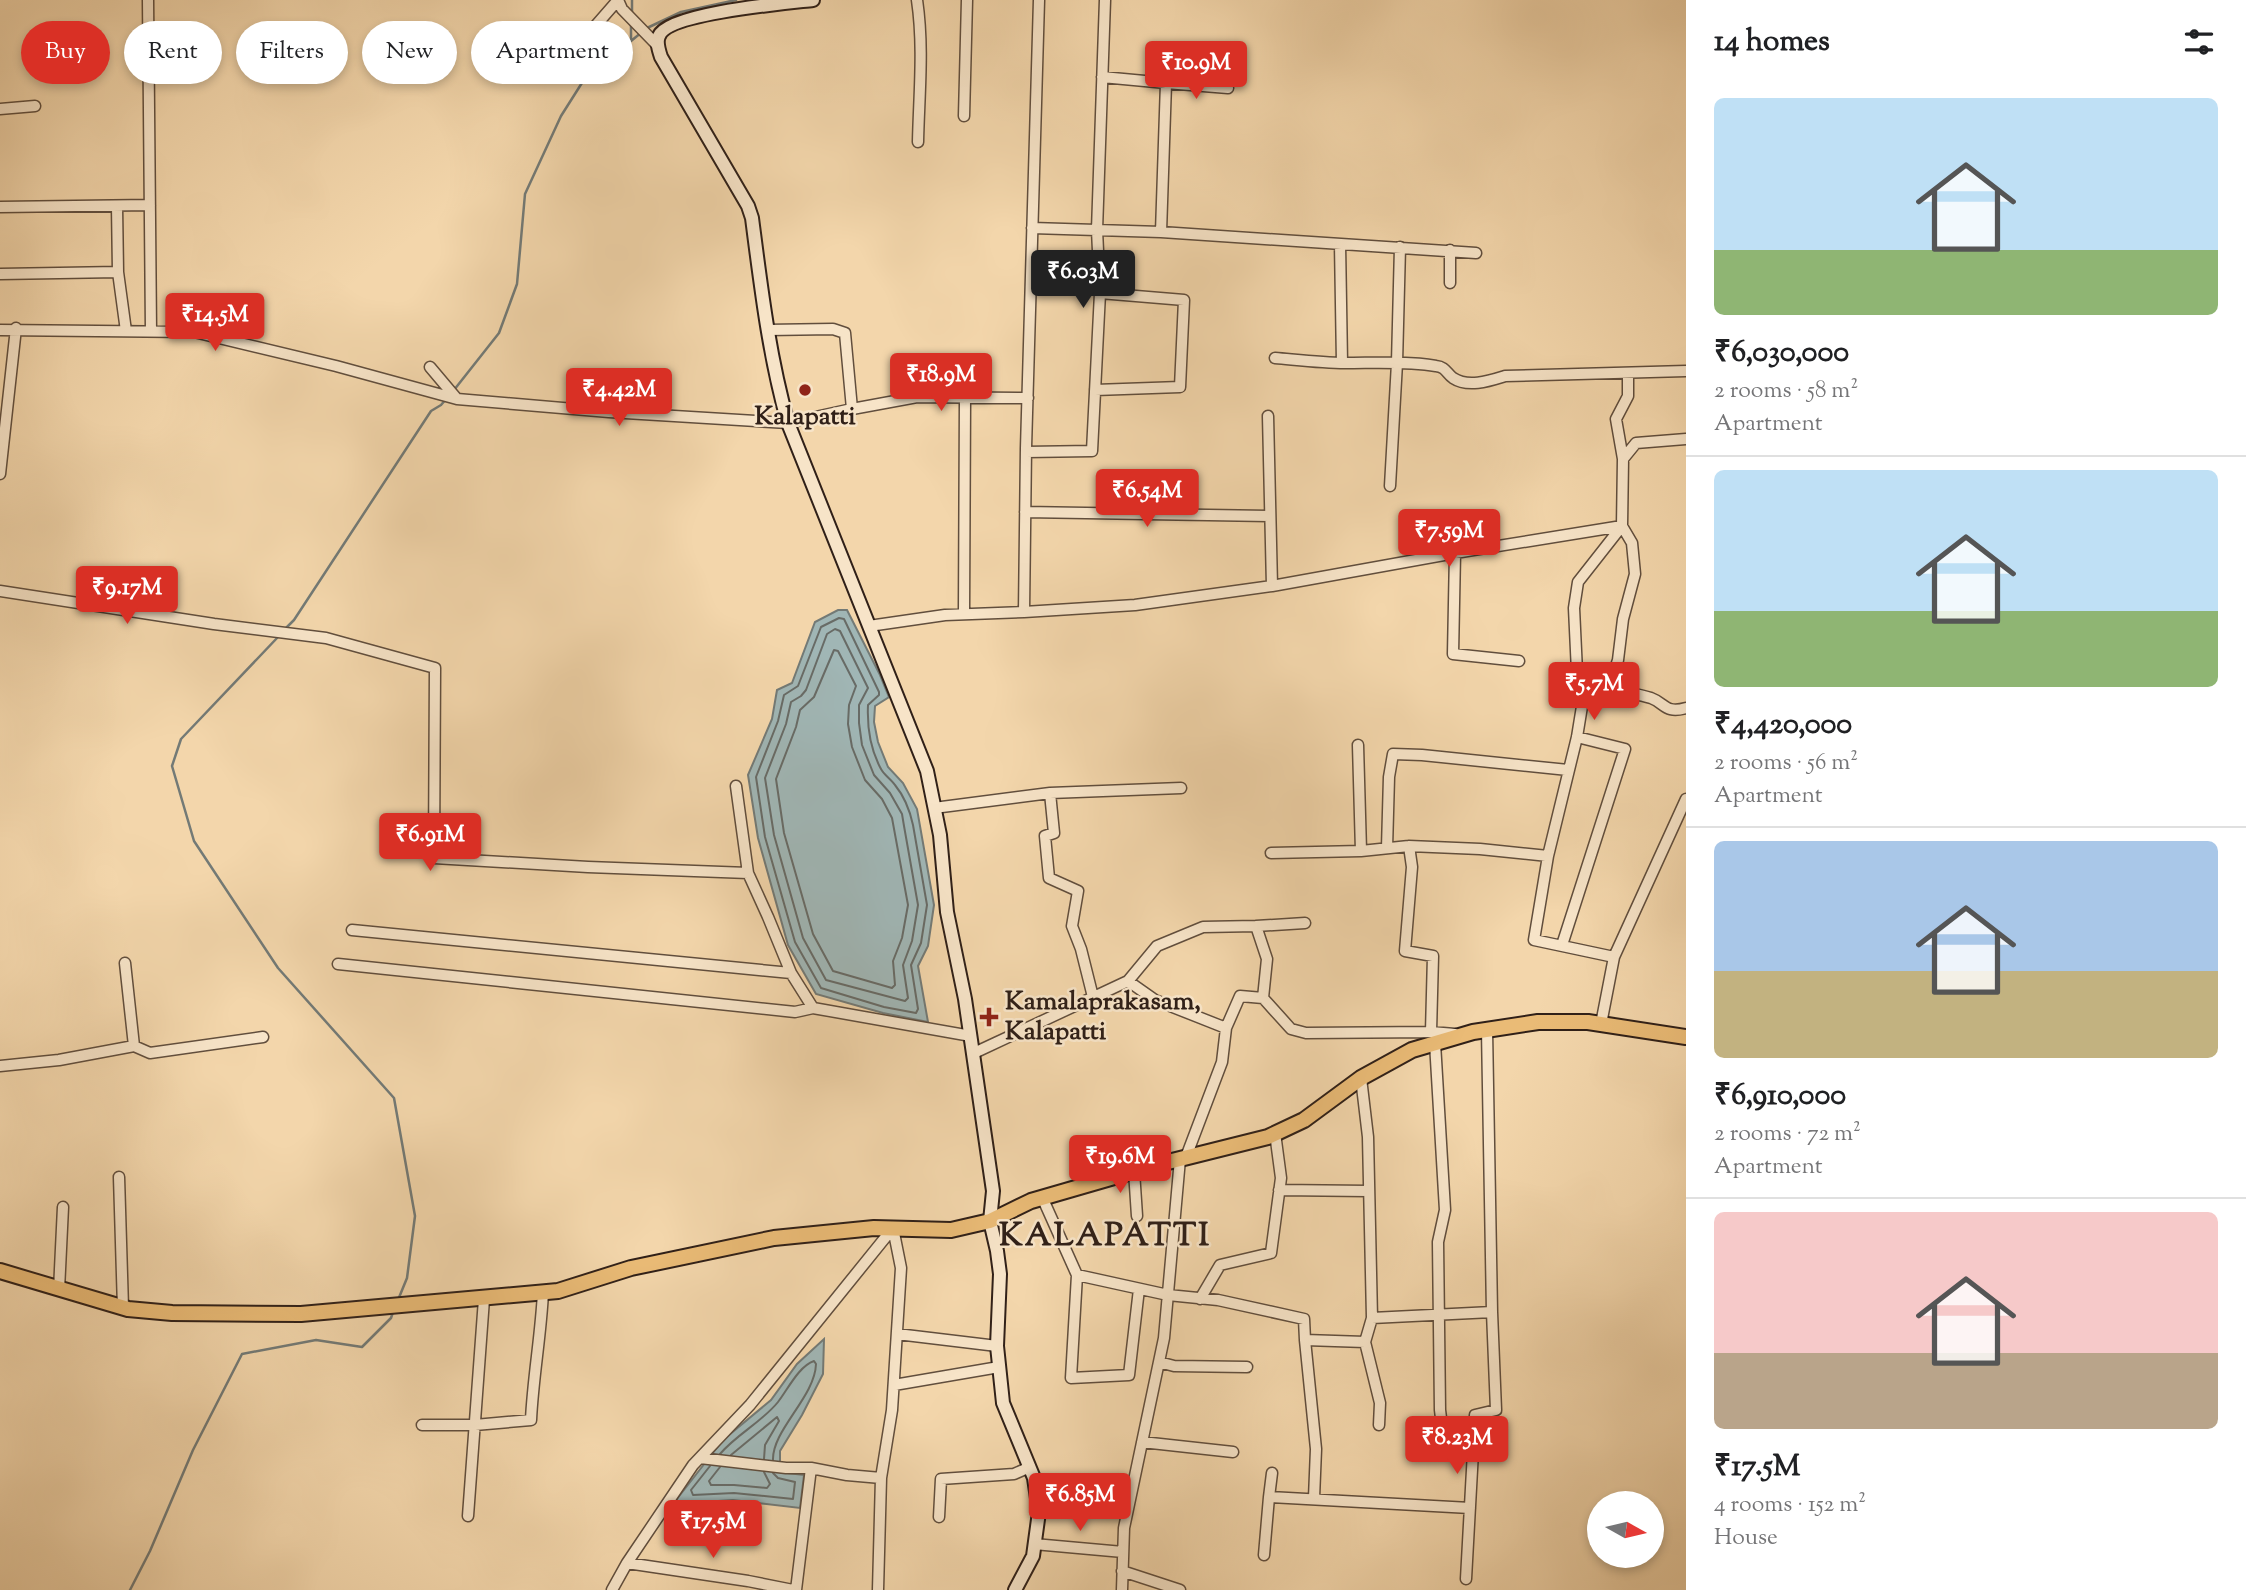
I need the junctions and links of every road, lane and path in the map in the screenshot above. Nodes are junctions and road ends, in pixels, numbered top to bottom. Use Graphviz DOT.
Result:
graph roads {
  1 [pos="148,0"];
  2 [pos="813,0"];
  3 [pos="916,0"];
  4 [pos="967,0"];
  5 [pos="1039,0"];
  6 [pos="1105,0"];
  7 [pos="620,3"];
  8 [pos="724,6"];
  9 [pos="602,21"];
  10 [pos="654,41"];
  11 [pos="1102,77"];
  12 [pos="1166,83"];
  13 [pos="1228,88"];
  14 [pos="35,106"];
  15 [pos="0,109"];
  16 [pos="964,116"];
  17 [pos="918,142"];
  18 [pos="150,205"];
  19 [pos="117,206"];
  20 [pos="0,207"];
  21 [pos="1032,228"];
  22 [pos="1097,230"];
  23 [pos="1161,232"];
  24 [pos="1340,244"];
  25 [pos="1400,247"];
  26 [pos="1450,250"];
  27 [pos="1476,253"];
  28 [pos="118,272"];
  29 [pos="0,274"];
  30 [pos="1450,283"];
  31 [pos="1100,293"];
  32 [pos="16,328"];
  33 [pos="0,330"];
  34 [pos="767,330"];
  35 [pos="126,331"];
  36 [pos="151,331"];
  37 [pos="1275,358"];
  38 [pos="1342,363"];
  39 [pos="1397,363"];
  40 [pos="430,367"];
  41 [pos="1686,371"];
  42 [pos="1628,373"];
  43 [pos="1095,390"];
  44 [pos="965,398"];
  45 [pos="1028,398"];
  46 [pos="457,399"];
  47 [pos="852,409"];
  48 [pos="1268,416"];
  49 [pos="788,423"];
  50 [pos="1686,439"];
  51 [pos="1026,452"];
  52 [pos="1623,458"];
  53 [pos="0,474"];
  54 [pos="1390,486"];
  55 [pos="1025,512"];
  56 [pos="1269,516"];
  57 [pos="1622,526"];
  58 [pos="1455,553"];
  59 [pos="1272,586"];
  60 [pos="0,591"];
  61 [pos="1024,612"];
  62 [pos="964,614"];
  63 [pos="869,625"];
  64 [pos="1519,661"];
  65 [pos="1597,687"];
  66 [pos="1584,694"];
  67 [pos="1686,708"];
  68 [pos="1577,737"];
  69 [pos="1358,745"];
  70 [pos="1568,770"];
  71 [pos="736,786"];
  72 [pos="1181,788"];
  73 [pos="1050,793"];
  74 [pos="1686,799"];
  75 [pos="934,807"];
  76 [pos="1409,846"];
  77 [pos="1387,848"];
  78 [pos="1361,851"];
  79 [pos="1271,853"];
  80 [pos="1548,856"];
  81 [pos="748,873"];
  82 [pos="1305,923"];
  83 [pos="1256,926"];
  84 [pos="352,930"];
  85 [pos="1562,945"];
  86 [pos="1614,957"];
  87 [pos="124,963"];
  88 [pos="338,964"];
  89 [pos="791,973"];
  90 [pos="1128,981"];
  91 [pos="1093,997"];
  92 [pos="1264,998"];
  93 [pos="813,1008"];
  94 [pos="1601,1024"];
  95 [pos="1226,1028"];
  96 [pos="1487,1030"];
  97 [pos="971,1036"];
  98 [pos="263,1037"];
  99 [pos="1686,1037"];
  100 [pos="1433,1038"];
  101 [pos="134,1046"];
  102 [pos="974,1053"];
  103 [pos="0,1066"];
  104 [pos="1361,1078"];
  105 [pos="1275,1133"];
  106 [pos="1183,1158"];
  107 [pos="1134,1171"];
  108 [pos="120,1177"];
  109 [pos="1279,1190"];
  110 [pos="1368,1191"];
  111 [pos="1042,1197"];
  112 [pos="63,1207"];
  113 [pos="1137,1216"];
  114 [pos="990,1221"];
  115 [pos="893,1228"];
  116 [pos="0,1271"];
  117 [pos="1077,1275"];
  118 [pos="1139,1289"];
  119 [pos="59,1290"];
  120 [pos="543,1292"];
  121 [pos="1168,1295"];
  122 [pos="484,1298"];
  123 [pos="1200,1299"];
  124 [pos="123,1308"];
  125 [pos="1492,1311"];
  126 [pos="1439,1314"];
  127 [pos="1372,1318"];
  128 [pos="897,1334"];
  129 [pos="1305,1340"];
  130 [pos="1365,1342"];
  131 [pos="997,1346"];
  132 [pos="1159,1362"];
  133 [pos="999,1367"];
  134 [pos="1247,1367"];
  135 [pos="894,1385"];
  136 [pos="422,1425"];
  137 [pos="475,1425"];
  138 [pos="1379,1425"];
  139 [pos="1442,1426"];
  140 [pos="1142,1442"];
  141 [pos="1233,1452"];
  142 [pos="700,1458"];
  143 [pos="1030,1467"];
  144 [pos="811,1468"];
  145 [pos="1272,1473"];
  146 [pos="881,1478"];
  147 [pos="1269,1497"];
  148 [pos="1314,1498"];
  149 [pos="1470,1508"];
  150 [pos="468,1516"];
  151 [pos="939,1517"];
  152 [pos="1034,1544"];
  153 [pos="1123,1552"];
  154 [pos="1264,1555"];
  155 [pos="627,1563"];
  156 [pos="1122,1570"];
  157 [pos="1466,1578"];
  158 [pos="612,1590"];
  159 [pos="795,1590"];
  160 [pos="878,1590"];
  161 [pos="1015,1590"];
  162 [pos="1122,1590"];
  163 [pos="1180,1590"];
  1 -- 18 [label="street"];
  2 -- 8 [label="main road"];
  3 -- 17 [label="street"];
  4 -- 16 [label="street"];
  5 -- 21 [label="street"];
  6 -- 11 [label="street"];
  7 -- 9 [label="street"];
  7 -- 10 [label="street"];
  8 -- 10 [label="main road"];
  10 -- 34 [label="main road"];
  11 -- 12 [label="street"];
  11 -- 22 [label="street"];
  12 -- 13 [label="street"];
  12 -- 23 [label="street"];
  14 -- 15 [label="street"];
  18 -- 19 [label="street"];
  18 -- 36 [label="street"];
  19 -- 20 [label="street"];
  19 -- 28 [label="street"];
  21 -- 22 [label="street"];
  21 -- 45 [label="street"];
  22 -- 23 [label="street"];
  22 -- 31 [label="street"];
  23 -- 24 [label="street"];
  24 -- 25 [label="street"];
  24 -- 38 [label="street"];
  25 -- 26 [label="street"];
  25 -- 39 [label="street"];
  26 -- 27 [label="street"];
  26 -- 30 [label="street"];
  28 -- 29 [label="street"];
  28 -- 35 [label="street"];
  31 -- 43 [label="street"];
  31 -- 43 [label="street"];
  32 -- 33 [label="street"];
  32 -- 35 [label="street"];
  32 -- 53 [label="street"];
  34 -- 47 [label="street"];
  34 -- 49 [label="main road"];
  35 -- 36 [label="street"];
  36 -- 46 [label="street"];
  37 -- 38 [label="street"];
  38 -- 39 [label="street"];
  39 -- 42 [label="street"];
  39 -- 54 [label="street"];
  40 -- 46 [label="street"];
  41 -- 42 [label="street"];
  42 -- 52 [label="street"];
  43 -- 51 [label="street"];
  44 -- 45 [label="street"];
  44 -- 47 [label="street"];
  44 -- 62 [label="street"];
  45 -- 51 [label="street"];
  46 -- 49 [label="street"];
  47 -- 49 [label="street"];
  48 -- 56 [label="street"];
  49 -- 63 [label="main road"];
  50 -- 52 [label="street"];
  51 -- 55 [label="street"];
  52 -- 57 [label="street"];
  55 -- 56 [label="street"];
  55 -- 61 [label="street"];
  56 -- 59 [label="street"];
  57 -- 58 [label="street"];
  57 -- 65 [label="street"];
  57 -- 66 [label="street"];
  58 -- 59 [label="street"];
  58 -- 64 [label="street"];
  59 -- 61 [label="street"];
  60 -- 81 [label="street"];
  61 -- 62 [label="street"];
  62 -- 63 [label="street"];
  63 -- 75 [label="main road"];
  65 -- 66 [label="street"];
  65 -- 67 [label="street"];
  66 -- 68 [label="street"];
  68 -- 70 [label="street"];
  68 -- 85 [label="street"];
  69 -- 78 [label="street"];
  70 -- 77 [label="street"];
  70 -- 80 [label="street"];
  71 -- 81 [label="street"];
  72 -- 73 [label="street"];
  73 -- 75 [label="street"];
  73 -- 91 [label="street"];
  74 -- 86 [label="street"];
  75 -- 97 [label="main road"];
  76 -- 77 [label="street"];
  76 -- 80 [label="street"];
  76 -- 100 [label="street"];
  77 -- 78 [label="street"];
  78 -- 79 [label="street"];
  80 -- 85 [label="street"];
  81 -- 89 [label="street"];
  82 -- 83 [label="street"];
  83 -- 90 [label="street"];
  83 -- 92 [label="street"];
  84 -- 89 [label="street"];
  85 -- 86 [label="street"];
  86 -- 94 [label="street"];
  87 -- 101 [label="street"];
  88 -- 93 [label="street"];
  89 -- 93 [label="street"];
  90 -- 91 [label="street"];
  90 -- 95 [label="street"];
  91 -- 102 [label="street"];
  92 -- 95 [label="street"];
  92 -- 100 [label="street"];
  93 -- 97 [label="street"];
  94 -- 96 [label="main road"];
  94 -- 99 [label="main road"];
  95 -- 106 [label="street"];
  96 -- 100 [label="main road"];
  96 -- 125 [label="street"];
  97 -- 102 [label="main road"];
  98 -- 101 [label="street"];
  100 -- 104 [label="main road"];
  100 -- 126 [label="street"];
  101 -- 103 [label="street"];
  102 -- 114 [label="main road"];
  104 -- 105 [label="main road"];
  104 -- 110 [label="street"];
  105 -- 106 [label="main road"];
  105 -- 109 [label="street"];
  106 -- 107 [label="main road"];
  106 -- 121 [label="street"];
  107 -- 111 [label="main road"];
  107 -- 113 [label="street"];
  108 -- 124 [label="street"];
  109 -- 110 [label="street"];
  109 -- 123 [label="street"];
  110 -- 127 [label="street"];
  111 -- 114 [label="main road"];
  111 -- 117 [label="street"];
  112 -- 119 [label="street"];
  114 -- 115 [label="main road"];
  114 -- 131 [label="main road"];
  115 -- 120 [label="main road"];
  115 -- 128 [label="street"];
  115 -- 142 [label="street"];
  116 -- 119 [label="main road"];
  117 -- 118 [label="street"];
  117 -- 118 [label="street"];
  118 -- 121 [label="street"];
  119 -- 124 [label="main road"];
  120 -- 122 [label="main road"];
  120 -- 137 [label="street"];
  121 -- 123 [label="street"];
  121 -- 132 [label="street"];
  122 -- 124 [label="main road"];
  122 -- 137 [label="street"];
  123 -- 129 [label="street"];
  125 -- 126 [label="street"];
  125 -- 149 [label="street"];
  126 -- 127 [label="street"];
  126 -- 139 [label="street"];
  127 -- 130 [label="street"];
  128 -- 131 [label="street"];
  128 -- 135 [label="street"];
  129 -- 130 [label="street"];
  129 -- 148 [label="street"];
  130 -- 138 [label="street"];
  131 -- 133 [label="main road"];
  132 -- 134 [label="street"];
  132 -- 140 [label="street"];
  133 -- 135 [label="street"];
  133 -- 143 [label="main road"];
  135 -- 146 [label="street"];
  136 -- 137 [label="street"];
  137 -- 150 [label="street"];
  140 -- 141 [label="street"];
  140 -- 153 [label="street"];
  142 -- 144 [label="street"];
  142 -- 155 [label="street"];
  143 -- 151 [label="street"];
  143 -- 152 [label="main road"];
  144 -- 146 [label="street"];
  144 -- 159 [label="street"];
  145 -- 147 [label="street"];
  146 -- 160 [label="street"];
  147 -- 148 [label="street"];
  147 -- 154 [label="street"];
  148 -- 149 [label="street"];
  149 -- 157 [label="street"];
  152 -- 153 [label="street"];
  152 -- 161 [label="main road"];
  153 -- 156 [label="street"];
  155 -- 158 [label="street"];
  155 -- 159 [label="street"];
  156 -- 162 [label="street"];
  156 -- 163 [label="street"];
}
